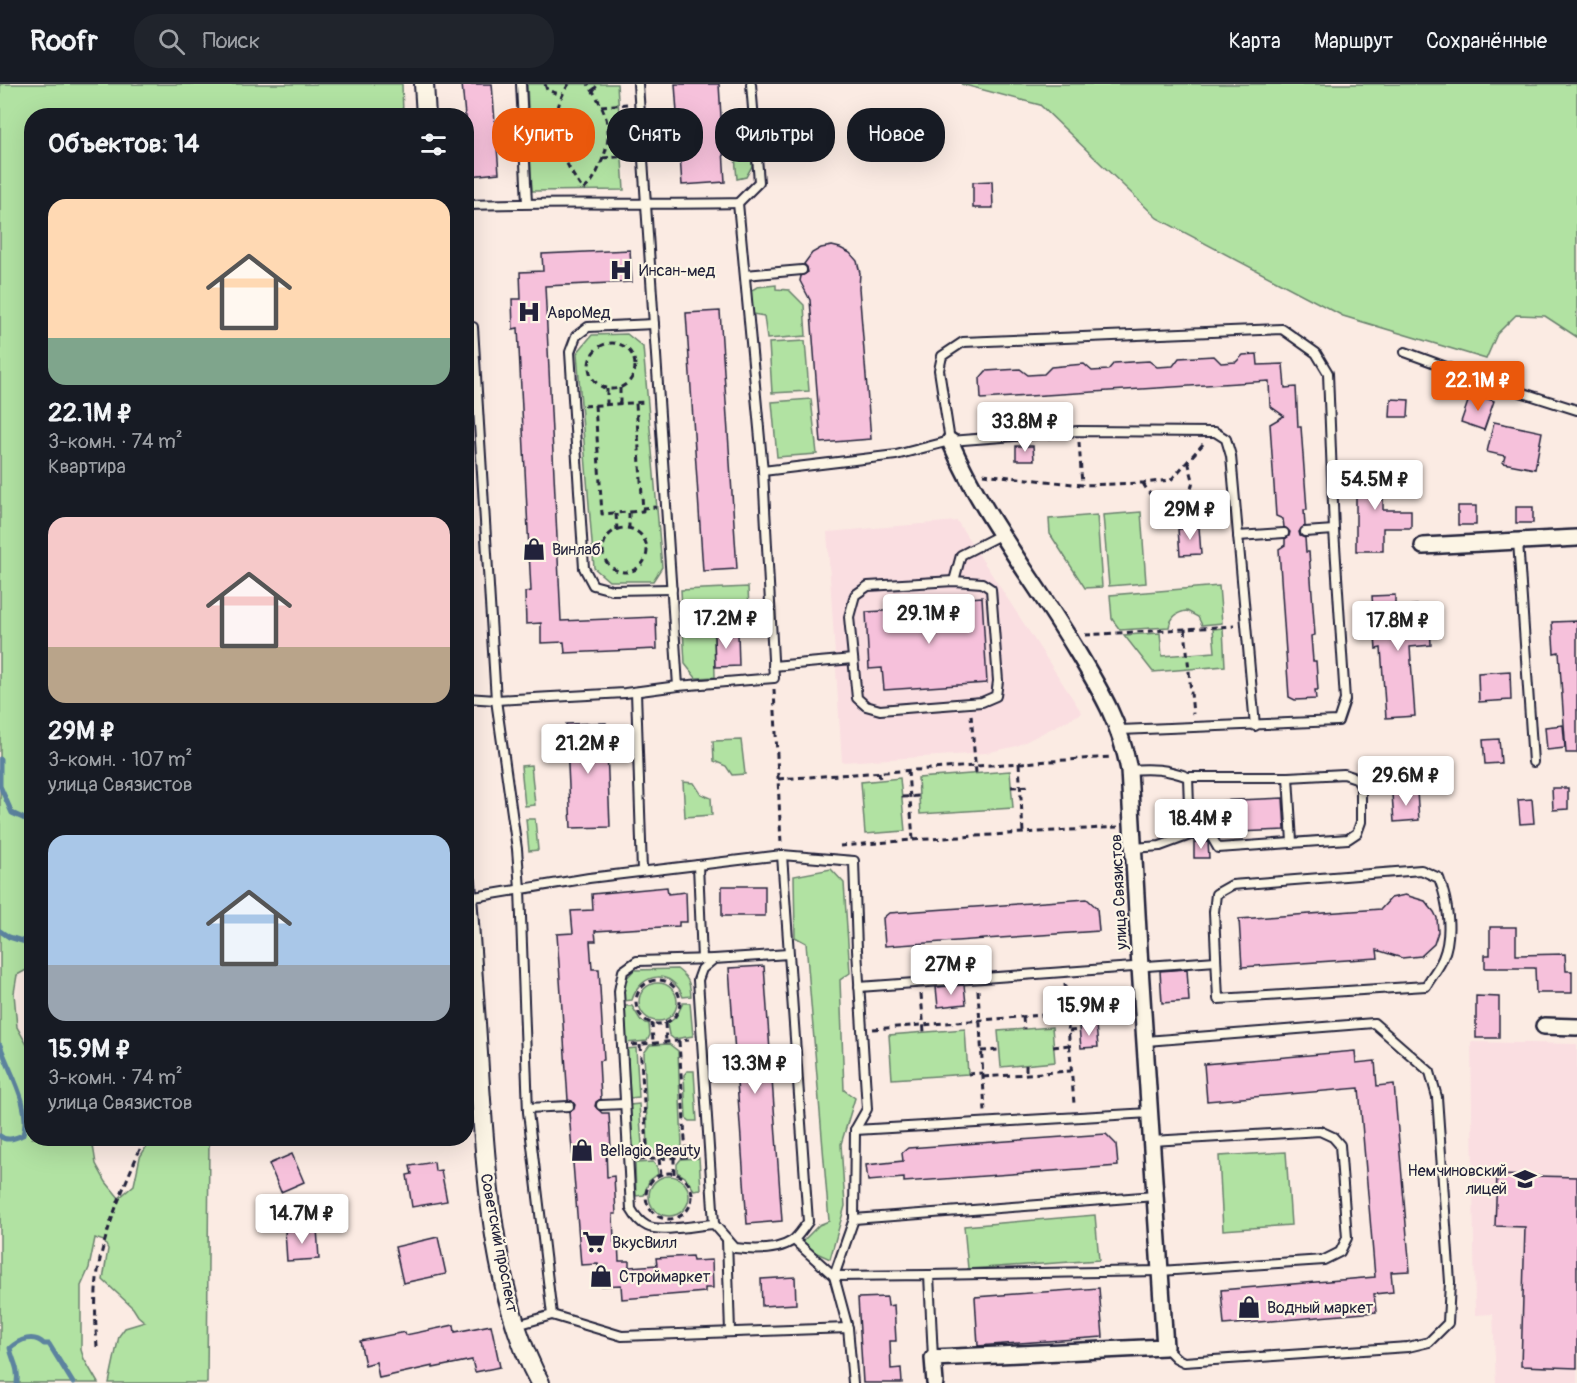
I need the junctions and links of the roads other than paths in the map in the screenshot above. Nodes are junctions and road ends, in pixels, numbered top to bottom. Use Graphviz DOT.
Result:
graph roads {
  1 [pos="424,84"];
  2 [pos="521,84"];
  3 [pos="638,84"];
  4 [pos="751,84"];
  5 [pos="426,108"];
  6 [pos="527,203"];
  7 [pos="738,203"];
  8 [pos="474,205"];
  9 [pos="646,205"];
  10 [pos="802,270"];
  11 [pos="745,275"];
  12 [pos="654,324"];
  13 [pos="1405,352"];
  14 [pos="474,400"];
  15 [pos="1577,410"];
  16 [pos="950,441"];
  17 [pos="763,471"];
  18 [pos="1334,530"];
  19 [pos="1305,532"];
  20 [pos="1284,533"];
  21 [pos="1002,534"];
  22 [pos="1238,536"];
  23 [pos="1577,538"];
  24 [pos="1518,541"];
  25 [pos="1423,546"];
  26 [pos="954,580"];
  27 [pos="672,589"];
  28 [pos="853,659"];
  29 [pos="773,666"];
  30 [pos="678,686"];
  31 [pos="636,692"];
  32 [pos="474,699"];
  33 [pos="496,700"];
  34 [pos="1255,726"];
  35 [pos="1120,730"];
  36 [pos="1533,762"];
  37 [pos="1128,763"];
  38 [pos="1188,777"];
  39 [pos="1288,777"];
  40 [pos="1190,835"];
  41 [pos="1292,843"];
  42 [pos="1134,848"];
  43 [pos="782,855"];
  44 [pos="698,865"];
  45 [pos="642,871"];
  46 [pos="520,889"];
  47 [pos="474,890"];
  48 [pos="788,954"];
  49 [pos="702,959"];
  50 [pos="714,959"];
  51 [pos="1216,961"];
  52 [pos="1140,967"];
  53 [pos="859,987"];
  54 [pos="474,992"];
  55 [pos="1544,1026"];
  56 [pos="1577,1027"];
  57 [pos="1146,1041"];
  58 [pos="625,1104"];
  59 [pos="601,1105"];
  60 [pos="568,1106"];
  61 [pos="528,1108"];
  62 [pos="1150,1113"];
  63 [pos="855,1130"];
  64 [pos="1152,1141"];
  65 [pos="1155,1196"];
  66 [pos="854,1219"];
  67 [pos="714,1224"];
  68 [pos="727,1239"];
  69 [pos="794,1240"];
  70 [pos="1160,1271"];
  71 [pos="929,1275"];
  72 [pos="834,1276"];
  73 [pos="552,1315"];
  74 [pos="517,1325"];
  75 [pos="848,1328"];
  76 [pos="730,1332"];
  77 [pos="1165,1347"];
  78 [pos="933,1358"];
  79 [pos="540,1383"];
  80 [pos="853,1383"];
  81 [pos="935,1383"];
  1 -- 5 [label="street"];
  2 -- 6 [label="lane"];
  3 -- 9 [label="lane"];
  4 -- 7 [label="lane"];
  6 -- 8 [label="lane"];
  6 -- 9 [label="lane"];
  7 -- 9 [label="lane"];
  7 -- 11 [label="lane"];
  9 -- 12 [label="lane"];
  10 -- 11 [label="lane"];
  11 -- 17 [label="lane"];
  12 -- 27 [label="lane"];
  12 -- 27 [label="lane"];
  13 -- 15 [label="lane"];
  14 -- 33 [label="lane"];
  16 -- 17 [label="lane"];
  16 -- 18 [label="lane"];
  16 -- 21 [label="street, улица Связистов"];
  16 -- 22 [label="lane"];
  17 -- 29 [label="lane"];
  18 -- 19 [label="lane"];
  18 -- 34 [label="lane"];
  20 -- 22 [label="lane"];
  21 -- 26 [label="lane"];
  21 -- 35 [label="street, улица Связистов"];
  22 -- 34 [label="lane"];
  23 -- 24 [label="street"];
  24 -- 25 [label="street"];
  24 -- 36 [label="lane"];
  26 -- 28 [label="lane"];
  26 -- 28 [label="lane"];
  27 -- 30 [label="lane"];
  28 -- 29 [label="lane"];
  29 -- 30 [label="lane"];
  30 -- 31 [label="lane"];
  31 -- 33 [label="lane"];
  31 -- 45 [label="lane"];
  32 -- 33 [label="lane"];
  33 -- 46 [label="lane"];
  34 -- 35 [label="lane"];
  35 -- 37 [label="street, улица Связистов"];
  37 -- 38 [label="lane"];
  37 -- 42 [label="street, улица Связистов"];
  38 -- 39 [label="lane"];
  38 -- 40 [label="lane"];
  39 -- 41 [label="lane"];
  39 -- 41 [label="lane"];
  40 -- 41 [label="lane"];
  40 -- 42 [label="lane"];
  42 -- 52 [label="street, улица Связистов"];
  43 -- 44 [label="lane"];
  43 -- 48 [label="lane"];
  43 -- 53 [label="lane"];
  44 -- 45 [label="lane"];
  44 -- 49 [label="lane"];
  45 -- 46 [label="lane"];
  46 -- 47 [label="lane"];
  46 -- 61 [label="lane"];
  48 -- 50 [label="lane"];
  48 -- 69 [label="lane"];
  49 -- 50 [label="lane"];
  49 -- 58 [label="lane"];
  50 -- 67 [label="lane"];
  51 -- 51 [label="lane"];
  51 -- 52 [label="lane"];
  52 -- 53 [label="lane"];
  52 -- 57 [label="street, улица Связистов"];
  53 -- 63 [label="lane"];
  54 -- 74 [label="street, Советский проспект"];
  55 -- 56 [label="street"];
  57 -- 62 [label="street, улица Связистов"];
  57 -- 77 [label="lane"];
  58 -- 59 [label="lane"];
  58 -- 67 [label="lane"];
  60 -- 61 [label="lane"];
  61 -- 73 [label="lane"];
  62 -- 63 [label="lane"];
  62 -- 64 [label="street, улица Связистов"];
  63 -- 66 [label="lane"];
  64 -- 65 [label="street, улица Связистов"];
  64 -- 70 [label="lane"];
  65 -- 66 [label="lane"];
  65 -- 70 [label="street, улица Связистов"];
  66 -- 72 [label="lane"];
  67 -- 68 [label="lane"];
  68 -- 69 [label="lane"];
  68 -- 76 [label="lane"];
  69 -- 72 [label="lane"];
  70 -- 71 [label="lane"];
  70 -- 77 [label="street, улица Связистов"];
  71 -- 72 [label="lane"];
  71 -- 78 [label="lane"];
  72 -- 75 [label="lane"];
  73 -- 74 [label="lane"];
  73 -- 76 [label="lane"];
  74 -- 79 [label="street, Советский проспект"];
  75 -- 76 [label="lane"];
  75 -- 80 [label="lane"];
  77 -- 78 [label="street"];
  78 -- 81 [label="street"];
}
